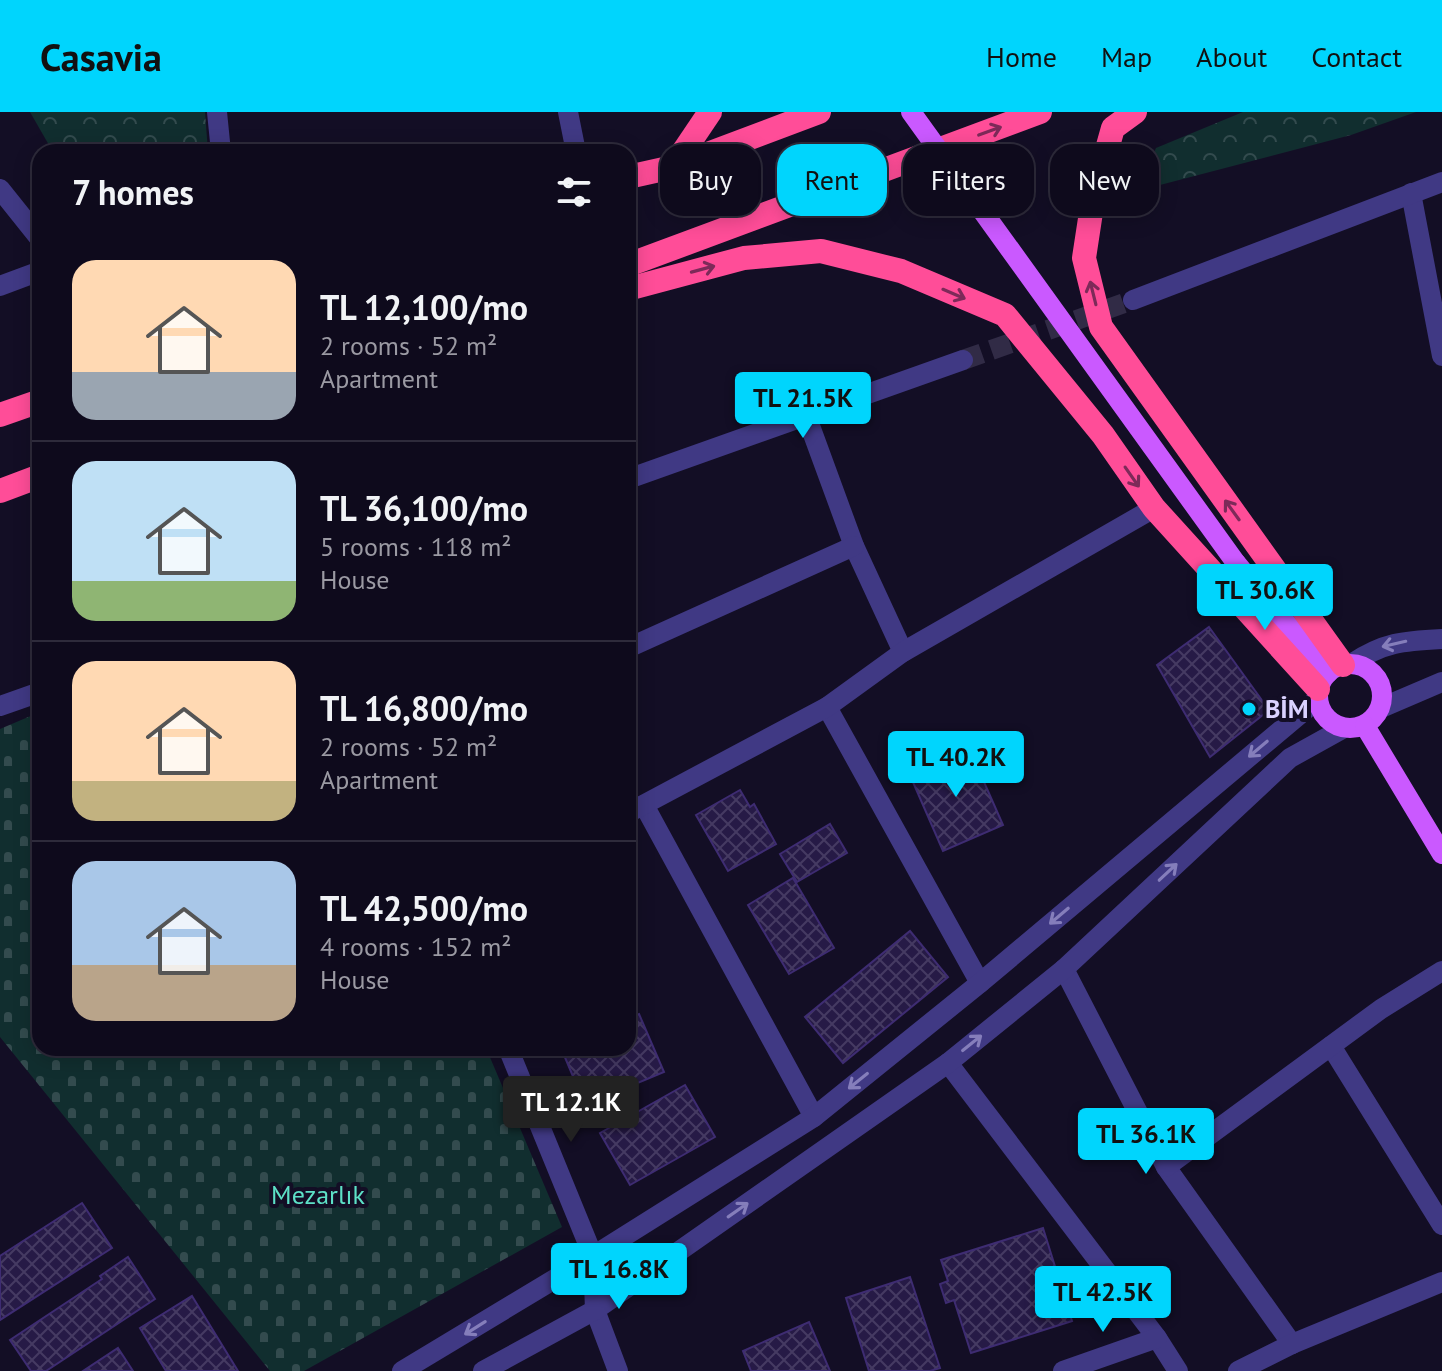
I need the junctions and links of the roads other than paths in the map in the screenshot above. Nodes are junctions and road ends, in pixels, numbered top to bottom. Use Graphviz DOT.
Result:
graph roads {
  1 [pos="217,112"];
  2 [pos="568,112"];
  3 [pos="710,112"];
  4 [pos="819,112"];
  5 [pos="911,112"];
  6 [pos="1040,112"];
  7 [pos="1135,112"];
  8 [pos="220,144"];
  9 [pos="574,144"];
  10 [pos="688,144"];
  11 [pos="734,144"];
  12 [pos="660,170"];
  13 [pos="636,175"];
  14 [pos="1442,182"];
  15 [pos="0,189"];
  16 [pos="1411,193"];
  17 [pos="32,229"];
  18 [pos="636,262"];
  19 [pos="32,274"];
  20 [pos="0,286"];
  21 [pos="636,287"];
  22 [pos="1133,300"];
  23 [pos="1442,356"];
  24 [pos="963,360"];
  25 [pos="32,404"];
  26 [pos="0,415"];
  27 [pos="806,415"];
  28 [pos="636,476"];
  29 [pos="32,479"];
  30 [pos="0,491"];
  31 [pos="1154,508"];
  32 [pos="854,546"];
  33 [pos="1442,639"];
  34 [pos="636,644"];
  35 [pos="903,652"];
  36 [pos="1331,678"];
  37 [pos="1442,682"];
  38 [pos="32,695"];
  39 [pos="0,706"];
  40 [pos="827,707"];
  41 [pos="1381,708"];
  42 [pos="1365,726"];
  43 [pos="1344,728"];
  44 [pos="636,809"];
  45 [pos="1442,854"];
  46 [pos="1064,969"];
  47 [pos="1442,971"];
  48 [pos="980,983"];
  49 [pos="1331,1046"];
  50 [pos="511,1056"];
  51 [pos="948,1063"];
  52 [pos="814,1117"];
  53 [pos="1166,1167"];
  54 [pos="1442,1225"];
  55 [pos="593,1256"];
  56 [pos="1442,1282"];
  57 [pos="595,1310"];
  58 [pos="1157,1338"];
  59 [pos="1292,1344"];
  60 [pos="402,1371"];
  61 [pos="483,1371"];
  62 [pos="618,1371"];
  63 [pos="1063,1371"];
  64 [pos="1178,1371"];
  65 [pos="1238,1371"];
  1 -- 8 [label="street"];
  2 -- 9 [label="street"];
  3 -- 10 [label="highway"];
  4 -- 11 [label="highway"];
  5 -- 36 [label="main road, bridge"];
  18 -- 6 [label="highway, one-way"];
  36 -- 7 [label="highway, one-way"];
  12 -- 13 [label="highway"];
  14 -- 16 [label="street"];
  15 -- 17 [label="street"];
  16 -- 22 [label="street"];
  16 -- 23 [label="street"];
  19 -- 20 [label="street"];
  21 -- 31 [label="highway, one-way"];
  24 -- 27 [label="street"];
  25 -- 26 [label="highway"];
  27 -- 28 [label="street"];
  27 -- 32 [label="street"];
  29 -- 30 [label="highway"];
  31 -- 35 [label="street"];
  31 -- 36 [label="highway"];
  32 -- 34 [label="street"];
  32 -- 35 [label="street"];
  33 -- 36 [label="street, one-way"];
  35 -- 40 [label="street"];
  36 -- 41 [label="main road"];
  36 -- 43 [label="main road"];
  36 -- 48 [label="street, one-way"];
  37 -- 41 [label="street"];
  38 -- 39 [label="street"];
  40 -- 44 [label="street"];
  40 -- 48 [label="street"];
  41 -- 42 [label="main road"];
  42 -- 43 [label="main road"];
  42 -- 45 [label="main road"];
  46 -- 43 [label="street, one-way"];
  44 -- 52 [label="street"];
  51 -- 46 [label="street, one-way"];
  46 -- 53 [label="street"];
  47 -- 49 [label="street"];
  48 -- 52 [label="street, one-way"];
  49 -- 53 [label="street"];
  49 -- 54 [label="street"];
  50 -- 55 [label="street"];
  57 -- 51 [label="street, one-way"];
  51 -- 58 [label="street"];
  52 -- 55 [label="street"];
  53 -- 59 [label="street"];
  55 -- 57 [label="street"];
  55 -- 60 [label="street, one-way"];
  56 -- 59 [label="street"];
  57 -- 61 [label="street"];
  57 -- 62 [label="street"];
  58 -- 63 [label="street"];
  58 -- 64 [label="street"];
  59 -- 65 [label="street"];
}
